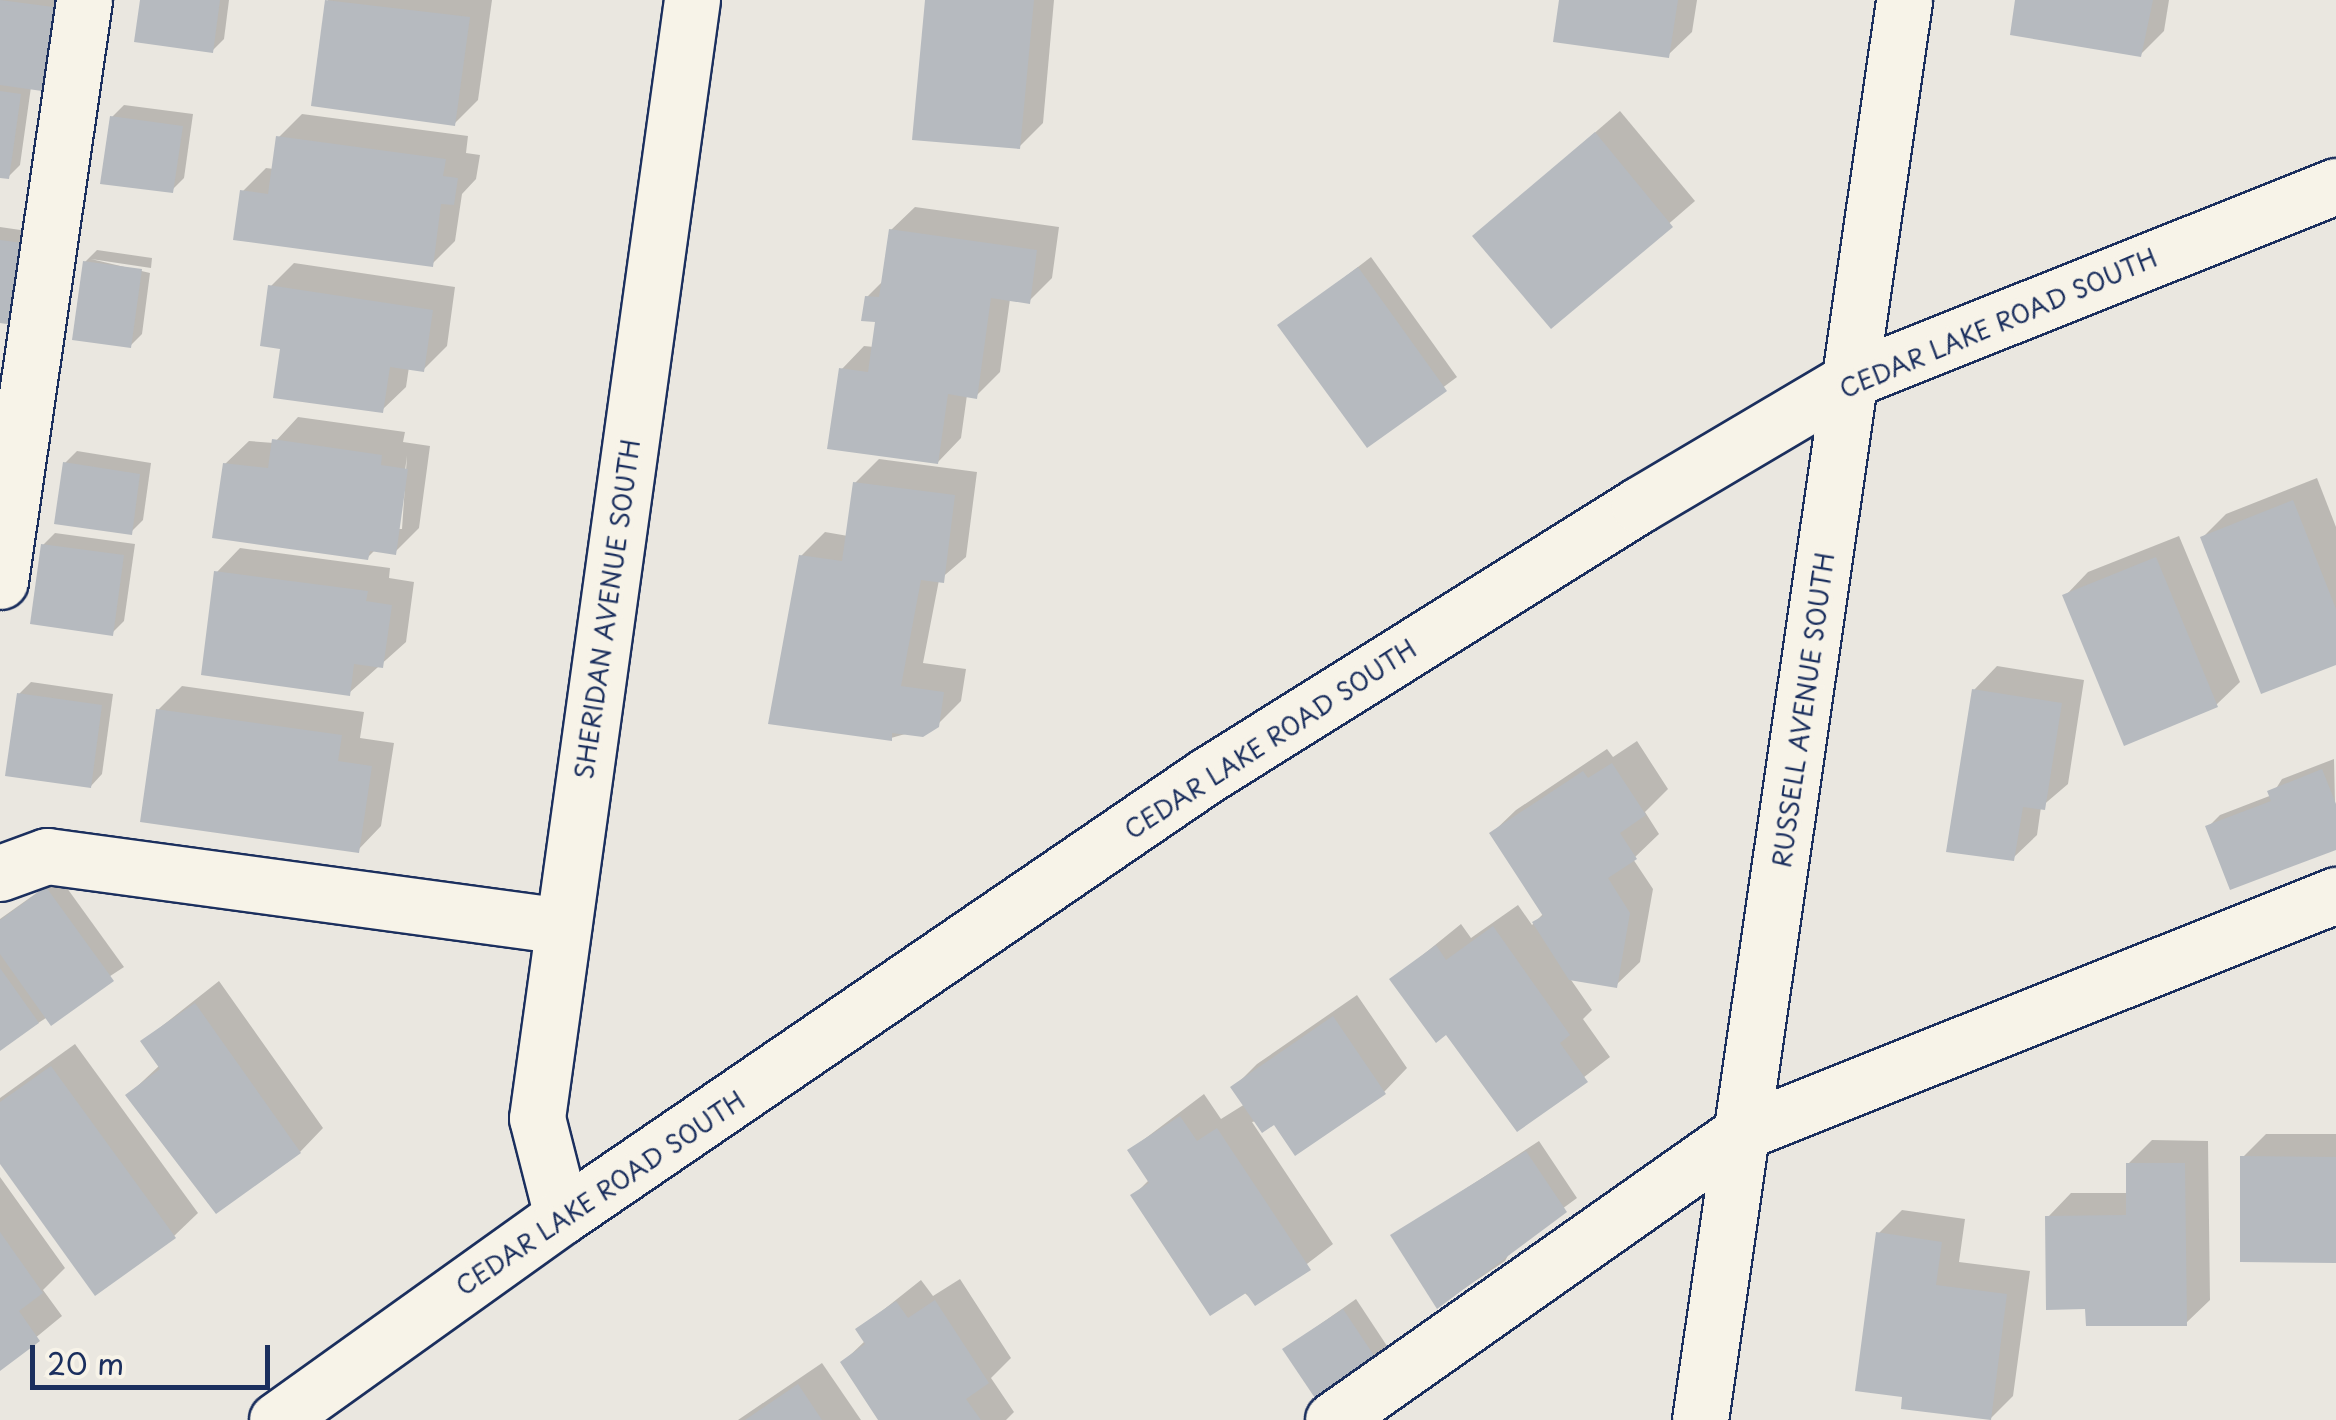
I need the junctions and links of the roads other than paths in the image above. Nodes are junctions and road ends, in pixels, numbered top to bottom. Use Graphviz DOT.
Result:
graph roads {
  1 [pos="84,0"];
  2 [pos="692,0"];
  3 [pos="1904,0"];
  4 [pos="2336,186"];
  5 [pos="1852,379"];
  6 [pos="0,580"];
  7 [pos="0,873"];
  8 [pos="2336,895"];
  9 [pos="563,926"];
  10 [pos="1742,1132"];
  11 [pos="562,1216"];
  12 [pos="276,1420"];
  13 [pos="1333,1420"];
  14 [pos="1700,1420"];
  1 -- 6 [label="street"];
  2 -- 9 [label="street, SHERIDAN AVENUE SOUTH"];
  3 -- 5 [label="street, RUSSELL AVENUE SOUTH"];
  4 -- 5 [label="street, CEDAR LAKE ROAD SOUTH"];
  5 -- 10 [label="street, RUSSELL AVENUE SOUTH"];
  5 -- 11 [label="street, CEDAR LAKE ROAD SOUTH"];
  7 -- 9 [label="street"];
  8 -- 10 [label="street"];
  9 -- 11 [label="street, SHERIDAN AVENUE SOUTH"];
  10 -- 13 [label="street"];
  10 -- 14 [label="street, RUSSELL AVENUE SOUTH"];
  11 -- 12 [label="street, CEDAR LAKE ROAD SOUTH"];
}
